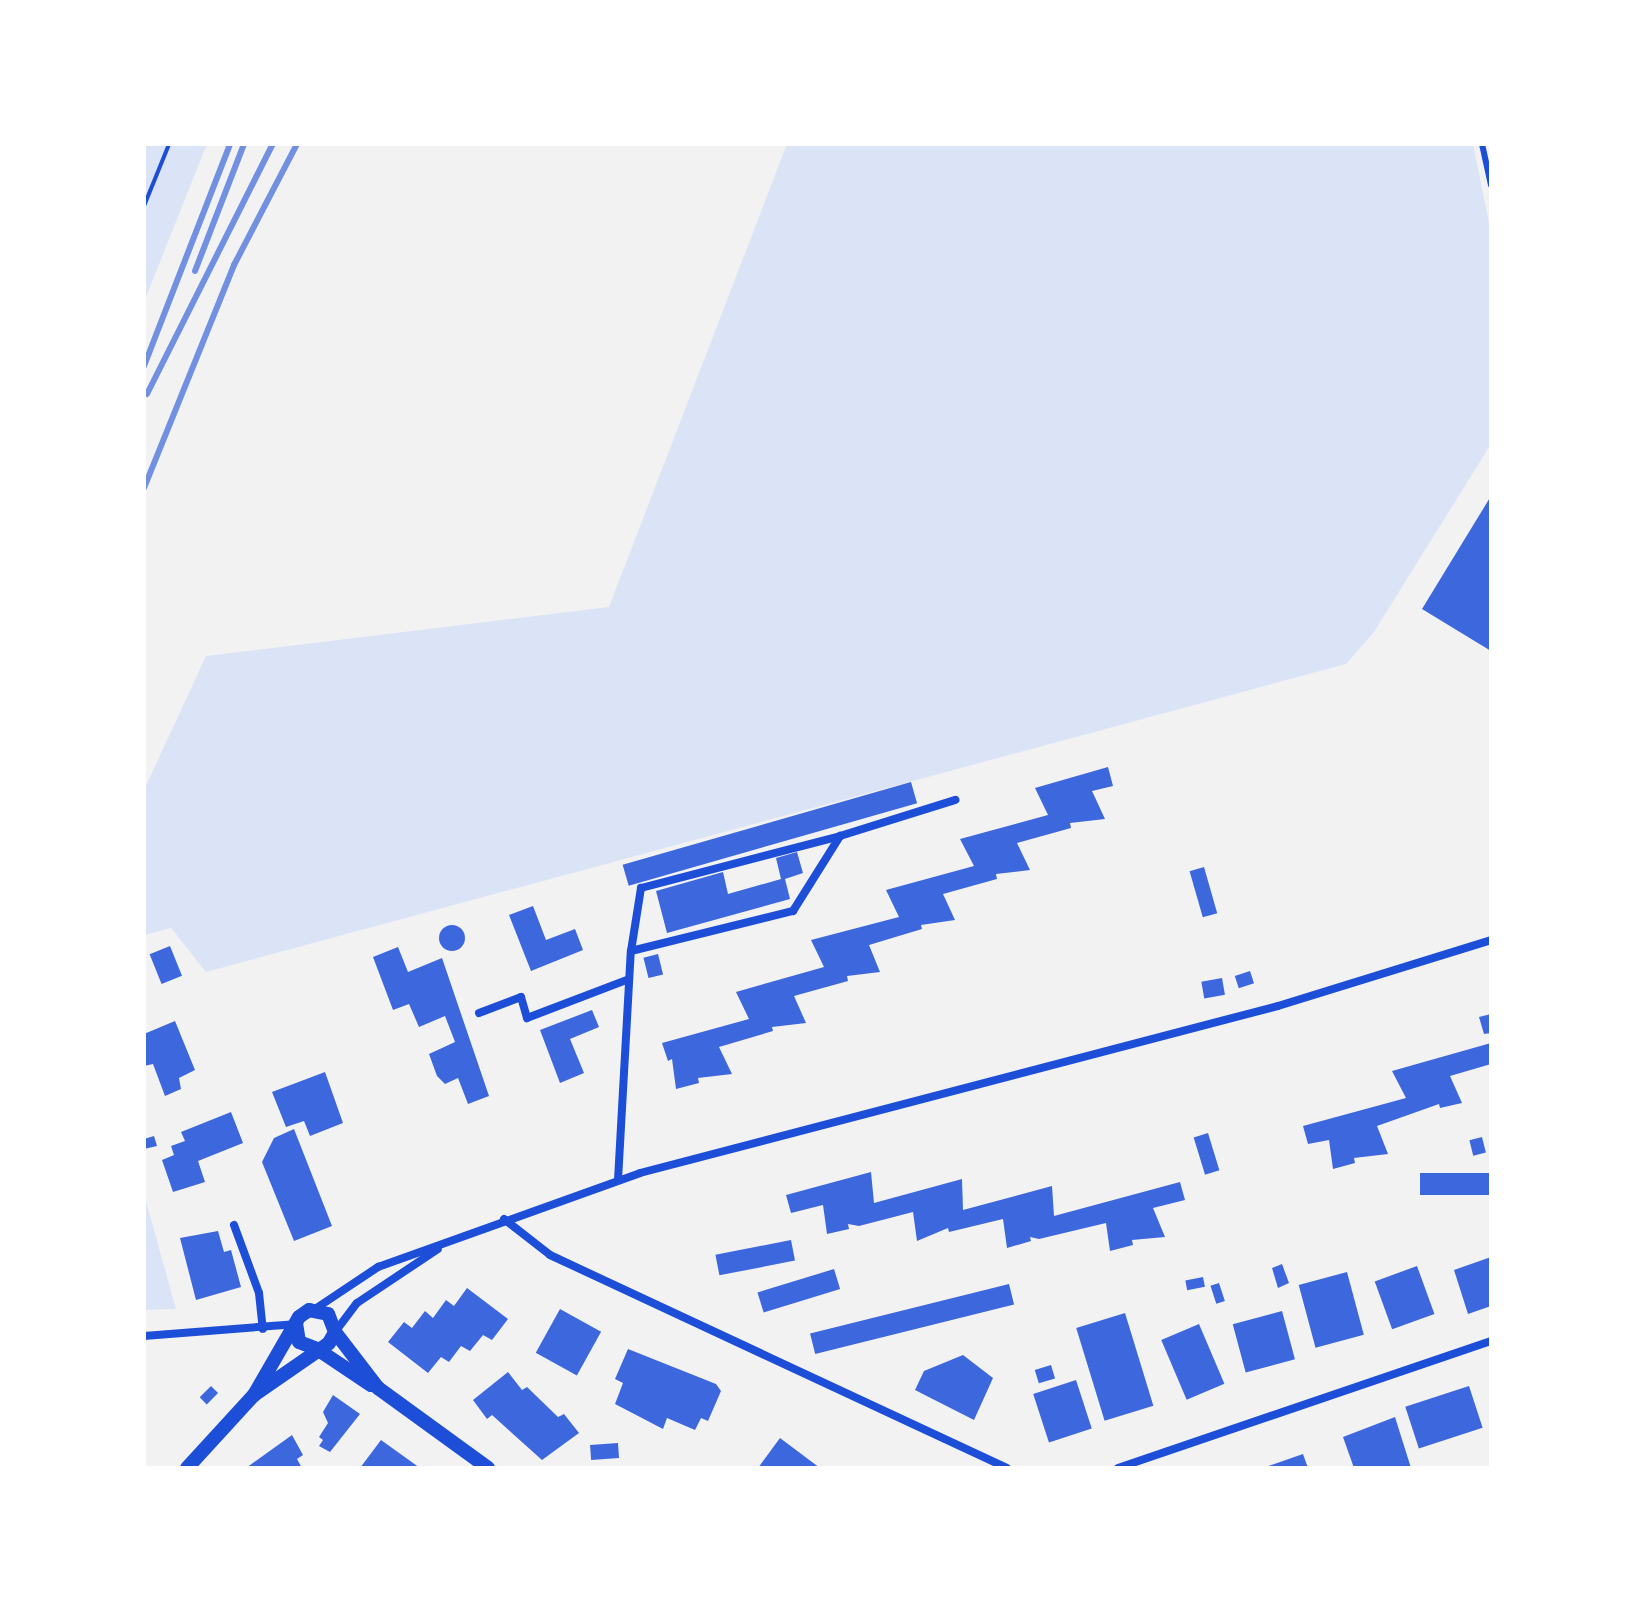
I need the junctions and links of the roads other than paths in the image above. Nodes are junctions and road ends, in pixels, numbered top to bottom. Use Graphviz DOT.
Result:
graph roads {
  1 [pos="1482,144"];
  2 [pos="1491,185"];
  3 [pos="955,800"];
  4 [pos="840,836"];
  5 [pos="1491,940"];
  6 [pos="631,951"];
  7 [pos="629,979"];
  8 [pos="479,1013"];
  9 [pos="618,1180"];
  10 [pos="504,1219"];
  11 [pos="234,1225"];
  12 [pos="452,1241"];
  13 [pos="315,1309"];
  14 [pos="296,1323"];
  15 [pos="263,1329"];
  16 [pos="335,1332"];
  17 [pos="144,1336"];
  18 [pos="1491,1341"];
  19 [pos="317,1349"];
  20 [pos="378,1388"];
  21 [pos="254,1395"];
  22 [pos="187,1468"];
  23 [pos="488,1468"];
  24 [pos="1007,1468"];
  25 [pos="1118,1468"];
  1 -- 2 [label="lane"];
  3 -- 4 [label="street"];
  4 -- 6 [label="street"];
  4 -- 6 [label="street"];
  5 -- 9 [label="street"];
  6 -- 7 [label="street"];
  7 -- 8 [label="street"];
  7 -- 9 [label="street"];
  9 -- 10 [label="street"];
  10 -- 12 [label="street"];
  10 -- 24 [label="street"];
  11 -- 15 [label="street"];
  12 -- 13 [label="street"];
  12 -- 16 [label="street"];
  13 -- 14 [label="street"];
  13 -- 16 [label="street"];
  14 -- 15 [label="street"];
  14 -- 19 [label="street"];
  14 -- 21 [label="street"];
  15 -- 17 [label="street"];
  16 -- 19 [label="street"];
  16 -- 20 [label="street"];
  18 -- 25 [label="street"];
  19 -- 20 [label="street"];
  19 -- 21 [label="street"];
  20 -- 23 [label="street"];
  21 -- 22 [label="street"];
}
